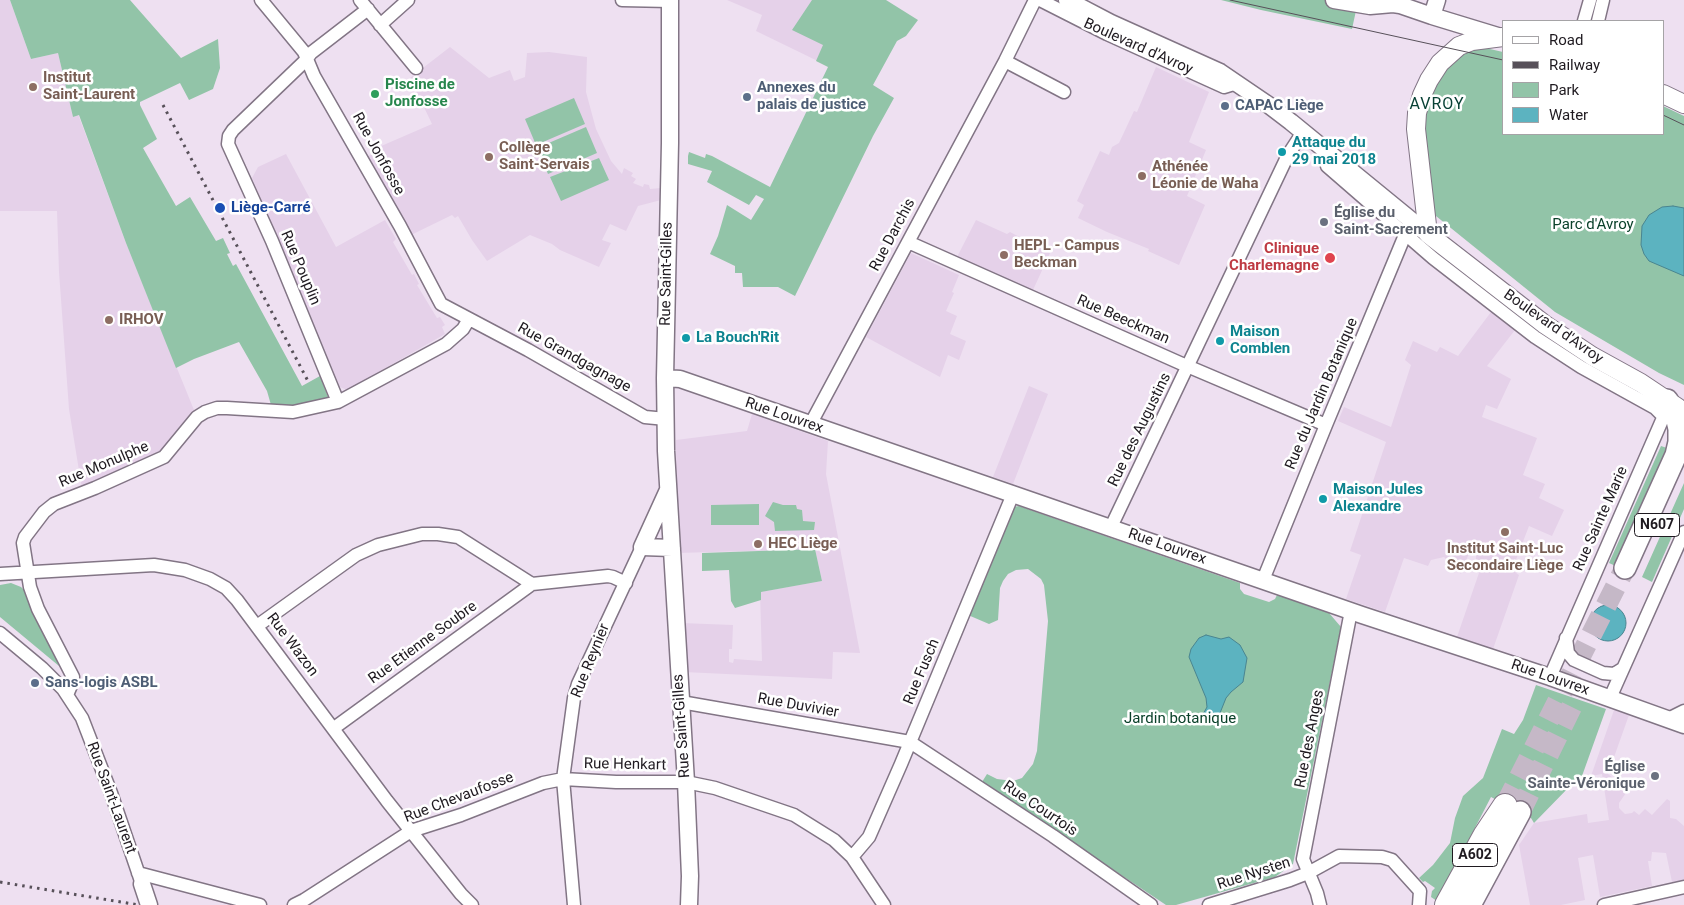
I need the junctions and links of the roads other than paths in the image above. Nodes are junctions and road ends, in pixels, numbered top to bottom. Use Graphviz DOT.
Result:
graph roads {
  1 [pos="261,0"];
  2 [pos="408,0"];
  3 [pos="622,0"];
  4 [pos="1035,0"];
  5 [pos="1040,0"];
  6 [pos="1067,0"];
  7 [pos="1334,0"];
  8 [pos="1437,0"];
  9 [pos="1590,0"];
  10 [pos="1603,0"];
  11 [pos="670,1"];
  12 [pos="1371,3"];
  13 [pos="364,5"];
  14 [pos="1432,16"];
  15 [pos="1584,20"];
  16 [pos="1598,20"];
  17 [pos="380,25"];
  18 [pos="1502,37"];
  19 [pos="306,60"];
  20 [pos="1004,61"];
  21 [pos="416,68"];
  22 [pos="1237,84"];
  23 [pos="1064,92"];
  24 [pos="1664,94"];
  25 [pos="1684,104"];
  26 [pos="1304,132"];
  27 [pos="1410,229"];
  28 [pos="1428,234"];
  29 [pos="908,242"];
  30 [pos="1433,258"];
  31 [pos="469,319"];
  32 [pos="1188,366"];
  33 [pos="665,378"];
  34 [pos="338,402"];
  35 [pos="1671,408"];
  36 [pos="666,419"];
  37 [pos="810,425"];
  38 [pos="1326,425"];
  39 [pos="1684,470"];
  40 [pos="669,488"];
  41 [pos="1013,494"];
  42 [pos="1111,527"];
  43 [pos="1684,532"];
  44 [pos="642,547"];
  45 [pos="672,548"];
  46 [pos="27,572"];
  47 [pos="0,574"];
  48 [pos="1263,580"];
  49 [pos="626,583"];
  50 [pos="532,584"];
  51 [pos="1351,610"];
  52 [pos="256,626"];
  53 [pos="0,633"];
  54 [pos="1566,638"];
  55 [pos="1622,669"];
  56 [pos="1550,677"];
  57 [pos="67,695"];
  58 [pos="1610,698"];
  59 [pos="681,702"];
  60 [pos="1684,711"];
  61 [pos="1668,719"];
  62 [pos="1684,725"];
  63 [pos="334,728"];
  64 [pos="910,742"];
  65 [pos="563,779"];
  66 [pos="686,782"];
  67 [pos="1512,815"];
  68 [pos="412,831"];
  69 [pos="852,857"];
  70 [pos="1308,873"];
  71 [pos="140,879"];
  72 [pos="1684,887"];
  73 [pos="149,905"];
  74 [pos="260,905"];
  75 [pos="294,905"];
  76 [pos="472,905"];
  77 [pos="574,905"];
  78 [pos="689,905"];
  79 [pos="884,905"];
  80 [pos="1151,905"];
  81 [pos="1210,905"];
  82 [pos="1320,905"];
  83 [pos="1419,905"];
  84 [pos="1447,905"];
  85 [pos="1457,905"];
  86 [pos="1470,905"];
  87 [pos="1478,905"];
  88 [pos="1604,905"];
  1 -- 19 [label="street, Rue Jonfosse"];
  2 -- 17 [label="street"];
  3 -- 11 [label="street"];
  4 -- 20 [label="street, Rue Darchis"];
  5 -- 22 [label="street, Boulevard d'Avroy"];
  6 -- 22 [label="street, Boulevard d'Avroy"];
  7 -- 12 [label="street"];
  8 -- 14 [label="street"];
  9 -- 15 [label="street"];
  10 -- 16 [label="street"];
  11 -- 33 [label="street, Rue Saint-Gilles"];
  12 -- 14 [label="street"];
  13 -- 17 [label="street"];
  13 -- 19 [label="street, Rue Pouplin"];
  14 -- 18 [label="street"];
  17 -- 21 [label="street"];
  18 -- 28 [label="main road"];
  19 -- 31 [label="street, Rue Jonfosse"];
  19 -- 34 [label="street, Rue Pouplin"];
  20 -- 23 [label="street"];
  20 -- 29 [label="street, Rue Darchis"];
  22 -- 26 [label="street, Boulevard d'Avroy"];
  24 -- 25 [label="main road"];
  26 -- 27 [label="street, Boulevard d'Avroy"];
  26 -- 32 [label="street, Rue des Augustins"];
  27 -- 28 [label="street, Boulevard d'Avroy"];
  27 -- 30 [label="street, Boulevard d'Avroy"];
  27 -- 38 [label="street, Rue du Jardin Botanique"];
  28 -- 30 [label="street"];
  28 -- 35 [label="main road, Boulevard d'Avroy"];
  29 -- 32 [label="street, Rue Beeckman"];
  29 -- 37 [label="street, Rue Darchis"];
  30 -- 35 [label="street, Boulevard d'Avroy"];
  31 -- 34 [label="street, Rue Monulphe"];
  31 -- 36 [label="street, Rue Grandgagnage"];
  32 -- 38 [label="street, Rue Beeckman"];
  32 -- 42 [label="street, Rue des Augustins"];
  33 -- 36 [label="street, Rue Saint-Gilles"];
  33 -- 37 [label="street, Rue Louvrex"];
  34 -- 46 [label="street, Rue Monulphe"];
  35 -- 39 [label="highway, N607"];
  35 -- 54 [label="street, Rue Sainte Marie"];
  36 -- 40 [label="street, Rue Saint-Gilles"];
  37 -- 41 [label="street, Rue Louvrex"];
  38 -- 48 [label="street, Rue du Jardin Botanique"];
  40 -- 44 [label="street, Rue Reynier"];
  40 -- 45 [label="street, Rue Saint-Gilles"];
  41 -- 42 [label="street, Rue Louvrex"];
  41 -- 64 [label="street, Rue Fusch"];
  42 -- 48 [label="street, Rue Louvrex"];
  43 -- 55 [label="street"];
  44 -- 45 [label="street"];
  44 -- 49 [label="street, Rue Reynier"];
  45 -- 59 [label="street, Rue Saint-Gilles"];
  46 -- 47 [label="street, Rue Wazon"];
  46 -- 52 [label="street, Rue Wazon"];
  46 -- 57 [label="street"];
  48 -- 51 [label="street, Rue Louvrex"];
  49 -- 50 [label="street"];
  49 -- 65 [label="street, Rue Reynier"];
  50 -- 52 [label="street"];
  50 -- 63 [label="street, Rue Etienne Soubre"];
  51 -- 56 [label="street, Rue Louvrex"];
  51 -- 70 [label="street, Rue des Anges"];
  52 -- 63 [label="street, Rue Wazon"];
  53 -- 57 [label="street, Rue Saint-Laurent"];
  54 -- 55 [label="street"];
  54 -- 56 [label="street, Rue Sainte Marie"];
  55 -- 58 [label="street"];
  56 -- 58 [label="street, Rue Louvrex"];
  57 -- 71 [label="street, Rue Saint-Laurent"];
  58 -- 61 [label="street, Rue Louvrex"];
  59 -- 64 [label="street, Rue Duvivier"];
  59 -- 66 [label="street, Rue Saint-Gilles"];
  60 -- 61 [label="street"];
  61 -- 62 [label="street, Rue Louvrex"];
  63 -- 68 [label="street, Rue Wazon"];
  64 -- 69 [label="street, Rue Fusch"];
  64 -- 80 [label="street, Rue Courtois"];
  65 -- 66 [label="street, Rue Henkart"];
  65 -- 68 [label="street, Rue Chevaufosse"];
  65 -- 77 [label="street, Rue Reynier"];
  66 -- 69 [label="street, Rue Henkart"];
  66 -- 78 [label="street, Rue Saint-Gilles"];
  67 -- 84 [label="highway, A602"];
  67 -- 85 [label="highway"];
  67 -- 86 [label="highway"];
  67 -- 87 [label="street"];
  68 -- 75 [label="street, Rue Chevaufosse"];
  68 -- 76 [label="street, Rue Wazon"];
  69 -- 79 [label="street, Rue Henkart"];
  70 -- 81 [label="street, Rue Nysten"];
  70 -- 82 [label="street, Rue des Anges"];
  70 -- 83 [label="street, Rue Nysten"];
  71 -- 73 [label="street, Rue Saint-Laurent"];
  71 -- 74 [label="street"];
  72 -- 88 [label="street"];
}
